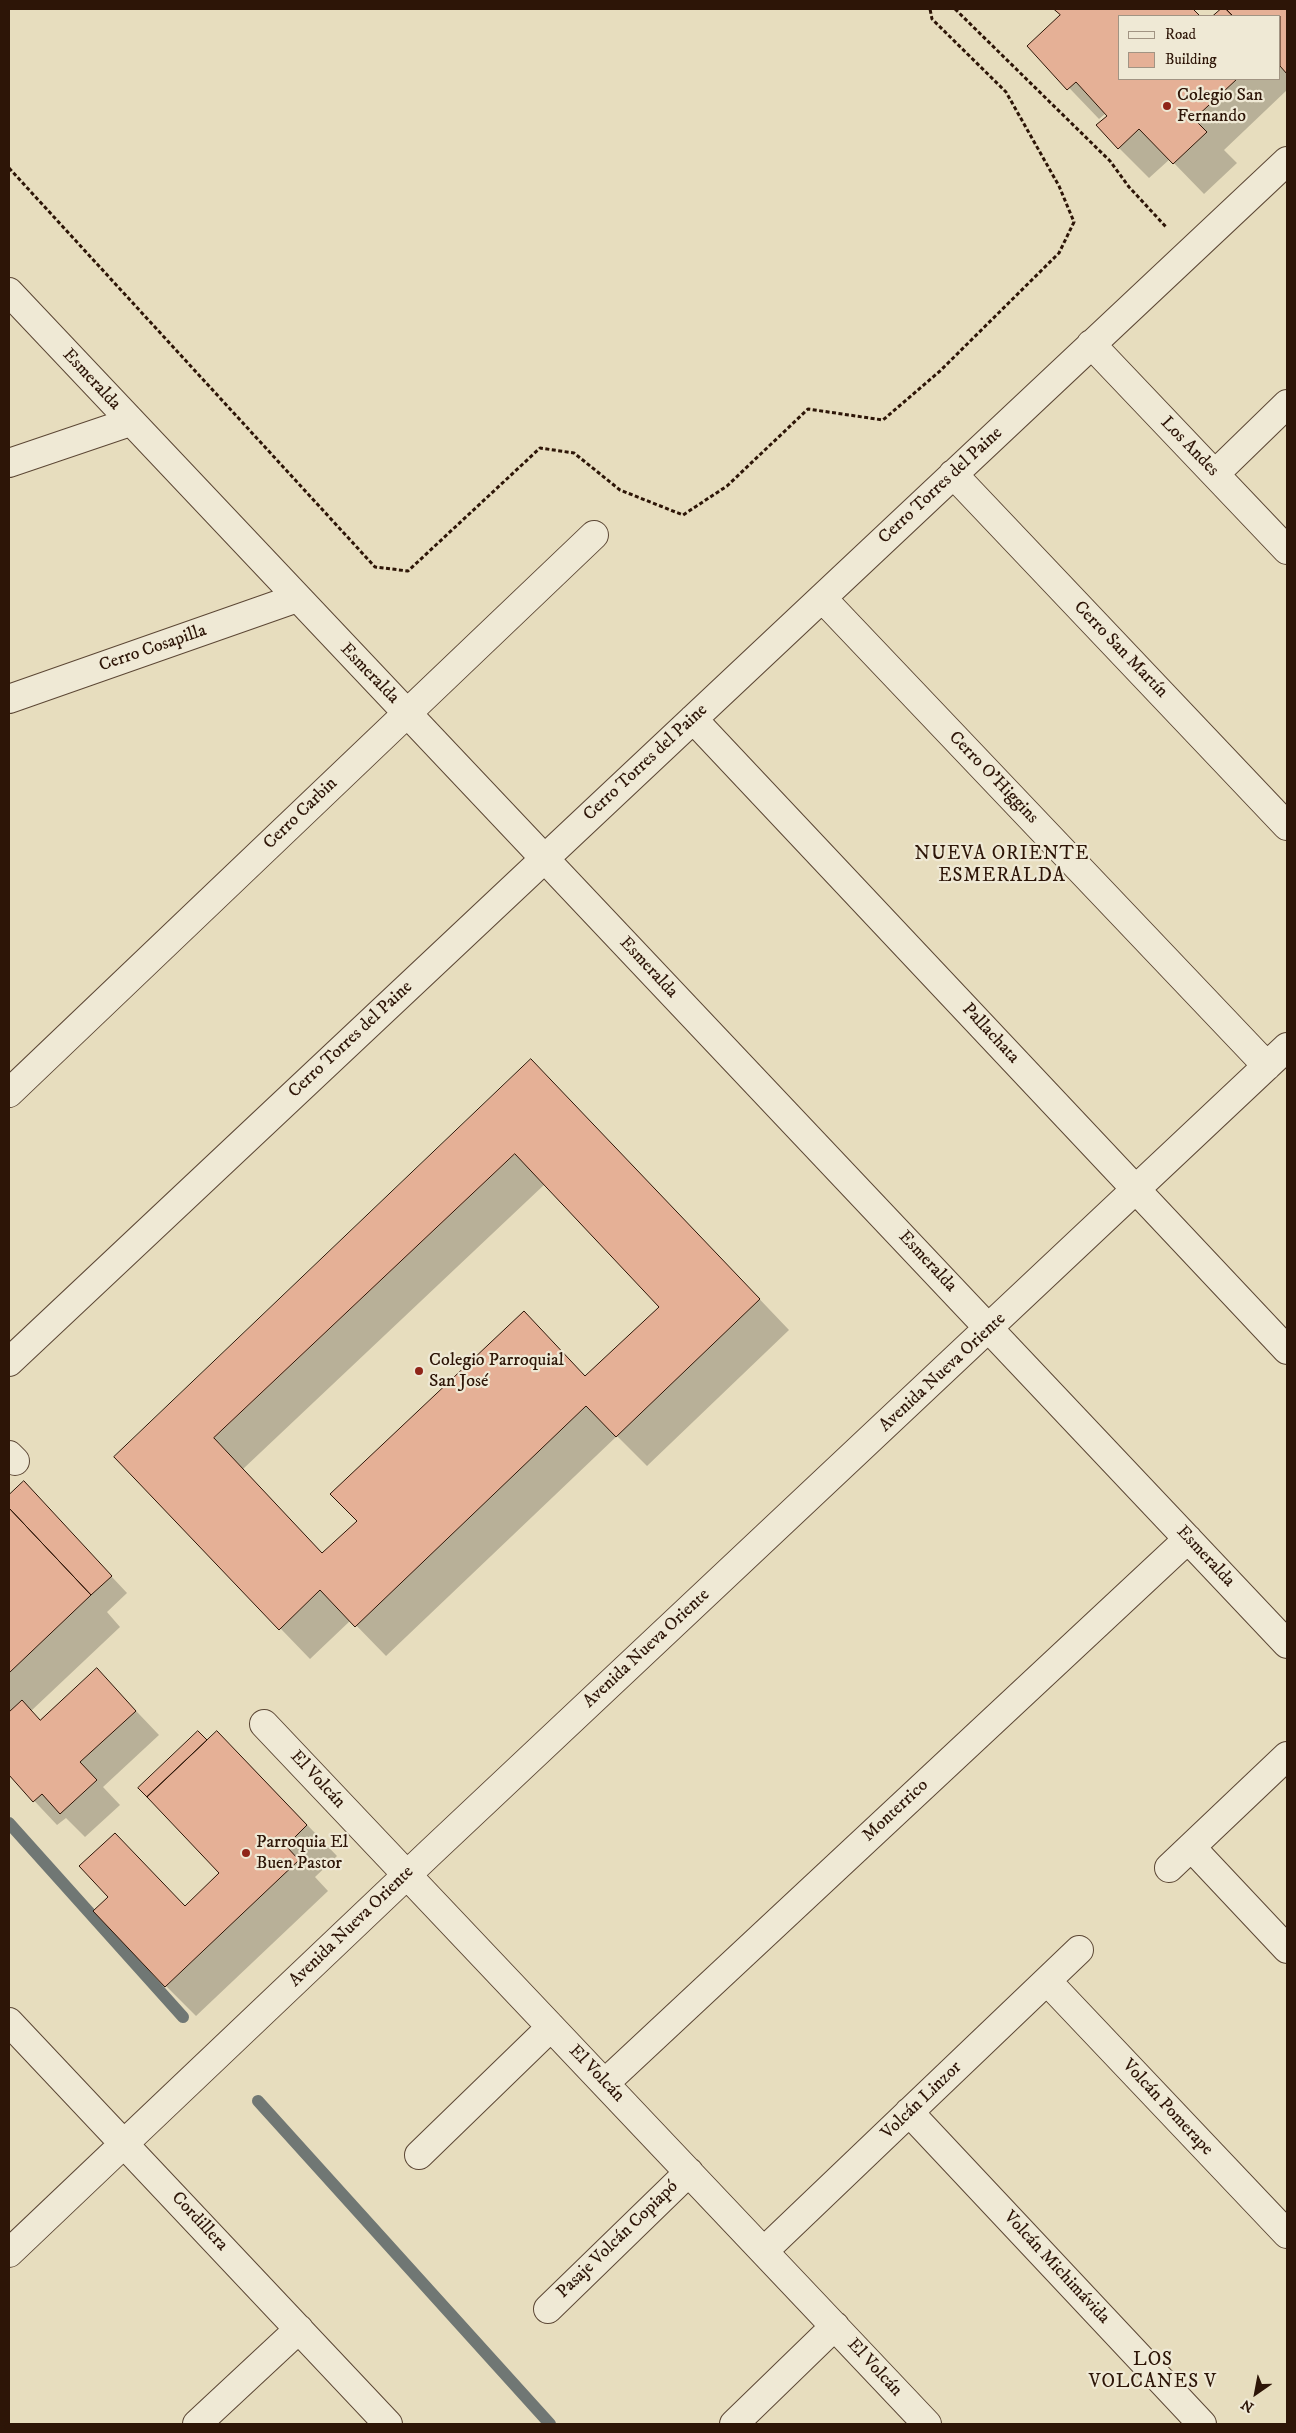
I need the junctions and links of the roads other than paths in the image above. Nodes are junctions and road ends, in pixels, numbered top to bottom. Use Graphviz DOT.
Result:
graph roads {
  1 [pos="1285,163"];
  2 [pos="9,292"];
  3 [pos="1092,344"];
  4 [pos="1287,404"];
  5 [pos="130,422"];
  6 [pos="9,463"];
  7 [pos="953,474"];
  8 [pos="1214,474"];
  9 [pos="594,535"];
  10 [pos="1287,550"];
  11 [pos="297,598"];
  12 [pos="822,598"];
  13 [pos="9,699"];
  14 [pos="406,713"];
  15 [pos="693,718"];
  16 [pos="1287,826"];
  17 [pos="544,859"];
  18 [pos="1287,1047"];
  19 [pos="1267,1066"];
  20 [pos="9,1093"];
  21 [pos="1137,1190"];
  22 [pos="990,1328"];
  23 [pos="1287,1350"];
  24 [pos="9,1362"];
  25 [pos="1188,1539"];
  26 [pos="1287,1644"];
  27 [pos="264,1724"];
  28 [pos="1287,1756"];
  29 [pos="1191,1847"];
  30 [pos="1169,1868"];
  31 [pos="407,1874"];
  32 [pos="1287,1949"];
  33 [pos="1079,1950"];
  34 [pos="1047,1981"];
  35 [pos="9,2022"];
  36 [pos="551,2027"];
  37 [pos="605,2083"];
  38 [pos="909,2112"];
  39 [pos="125,2143"];
  40 [pos="419,2155"];
  41 [pos="689,2172"];
  42 [pos="1287,2234"];
  43 [pos="764,2251"];
  44 [pos="9,2253"];
  45 [pos="548,2309"];
  46 [pos="834,2326"];
  47 [pos="299,2329"];
  48 [pos="197,2424"];
  49 [pos="388,2424"];
  50 [pos="734,2424"];
  51 [pos="927,2424"];
  52 [pos="1202,2424"];
  1 -- 3 [label="street, Cerro Torres del Paine"];
  2 -- 5 [label="street, Esmeralda"];
  3 -- 7 [label="street, Cerro Torres del Paine"];
  3 -- 8 [label="street, Los Andes"];
  4 -- 8 [label="street"];
  5 -- 6 [label="street"];
  5 -- 11 [label="street, Esmeralda"];
  7 -- 12 [label="street, Cerro Torres del Paine"];
  7 -- 16 [label="street, Cerro San Martín"];
  8 -- 10 [label="street, Los Andes"];
  9 -- 14 [label="street, Cerro Carbin"];
  11 -- 13 [label="street, Cerro Cosapilla"];
  11 -- 14 [label="street, Esmeralda"];
  12 -- 15 [label="street, Cerro Torres del Paine"];
  12 -- 19 [label="street, Cerro O'Higgins"];
  14 -- 17 [label="street, Esmeralda"];
  14 -- 20 [label="street, Cerro Carbin"];
  15 -- 17 [label="street, Cerro Torres del Paine"];
  15 -- 21 [label="street, Pallachata"];
  17 -- 22 [label="street, Esmeralda"];
  17 -- 24 [label="street, Cerro Torres del Paine"];
  18 -- 19 [label="street, Avenida Nueva Oriente"];
  19 -- 21 [label="street, Avenida Nueva Oriente"];
  21 -- 22 [label="street, Avenida Nueva Oriente"];
  21 -- 23 [label="street, Pallachata"];
  22 -- 25 [label="street, Esmeralda"];
  22 -- 31 [label="street, Avenida Nueva Oriente"];
  25 -- 26 [label="street, Esmeralda"];
  25 -- 37 [label="street, Monterrico"];
  27 -- 31 [label="street, El Volcán"];
  28 -- 29 [label="street"];
  29 -- 30 [label="street"];
  29 -- 32 [label="street"];
  31 -- 36 [label="street, El Volcán"];
  31 -- 39 [label="street, Avenida Nueva Oriente"];
  33 -- 34 [label="street, Volcán Linzor"];
  34 -- 38 [label="street, Volcán Linzor"];
  34 -- 42 [label="street, Volcán Pomerape"];
  35 -- 39 [label="street, Cordillera"];
  36 -- 37 [label="street, El Volcán"];
  36 -- 40 [label="street"];
  37 -- 41 [label="street, El Volcán"];
  38 -- 43 [label="street, Volcán Linzor"];
  38 -- 52 [label="street, Volcán Michimávida"];
  39 -- 44 [label="street, Avenida Nueva Oriente"];
  39 -- 47 [label="street, Cordillera"];
  41 -- 43 [label="street, El Volcán"];
  41 -- 45 [label="street, Pasaje Volcán Copiapó"];
  43 -- 46 [label="street, El Volcán"];
  46 -- 50 [label="street"];
  46 -- 51 [label="street, El Volcán"];
  47 -- 48 [label="street"];
  47 -- 49 [label="street, Cordillera"];
}
